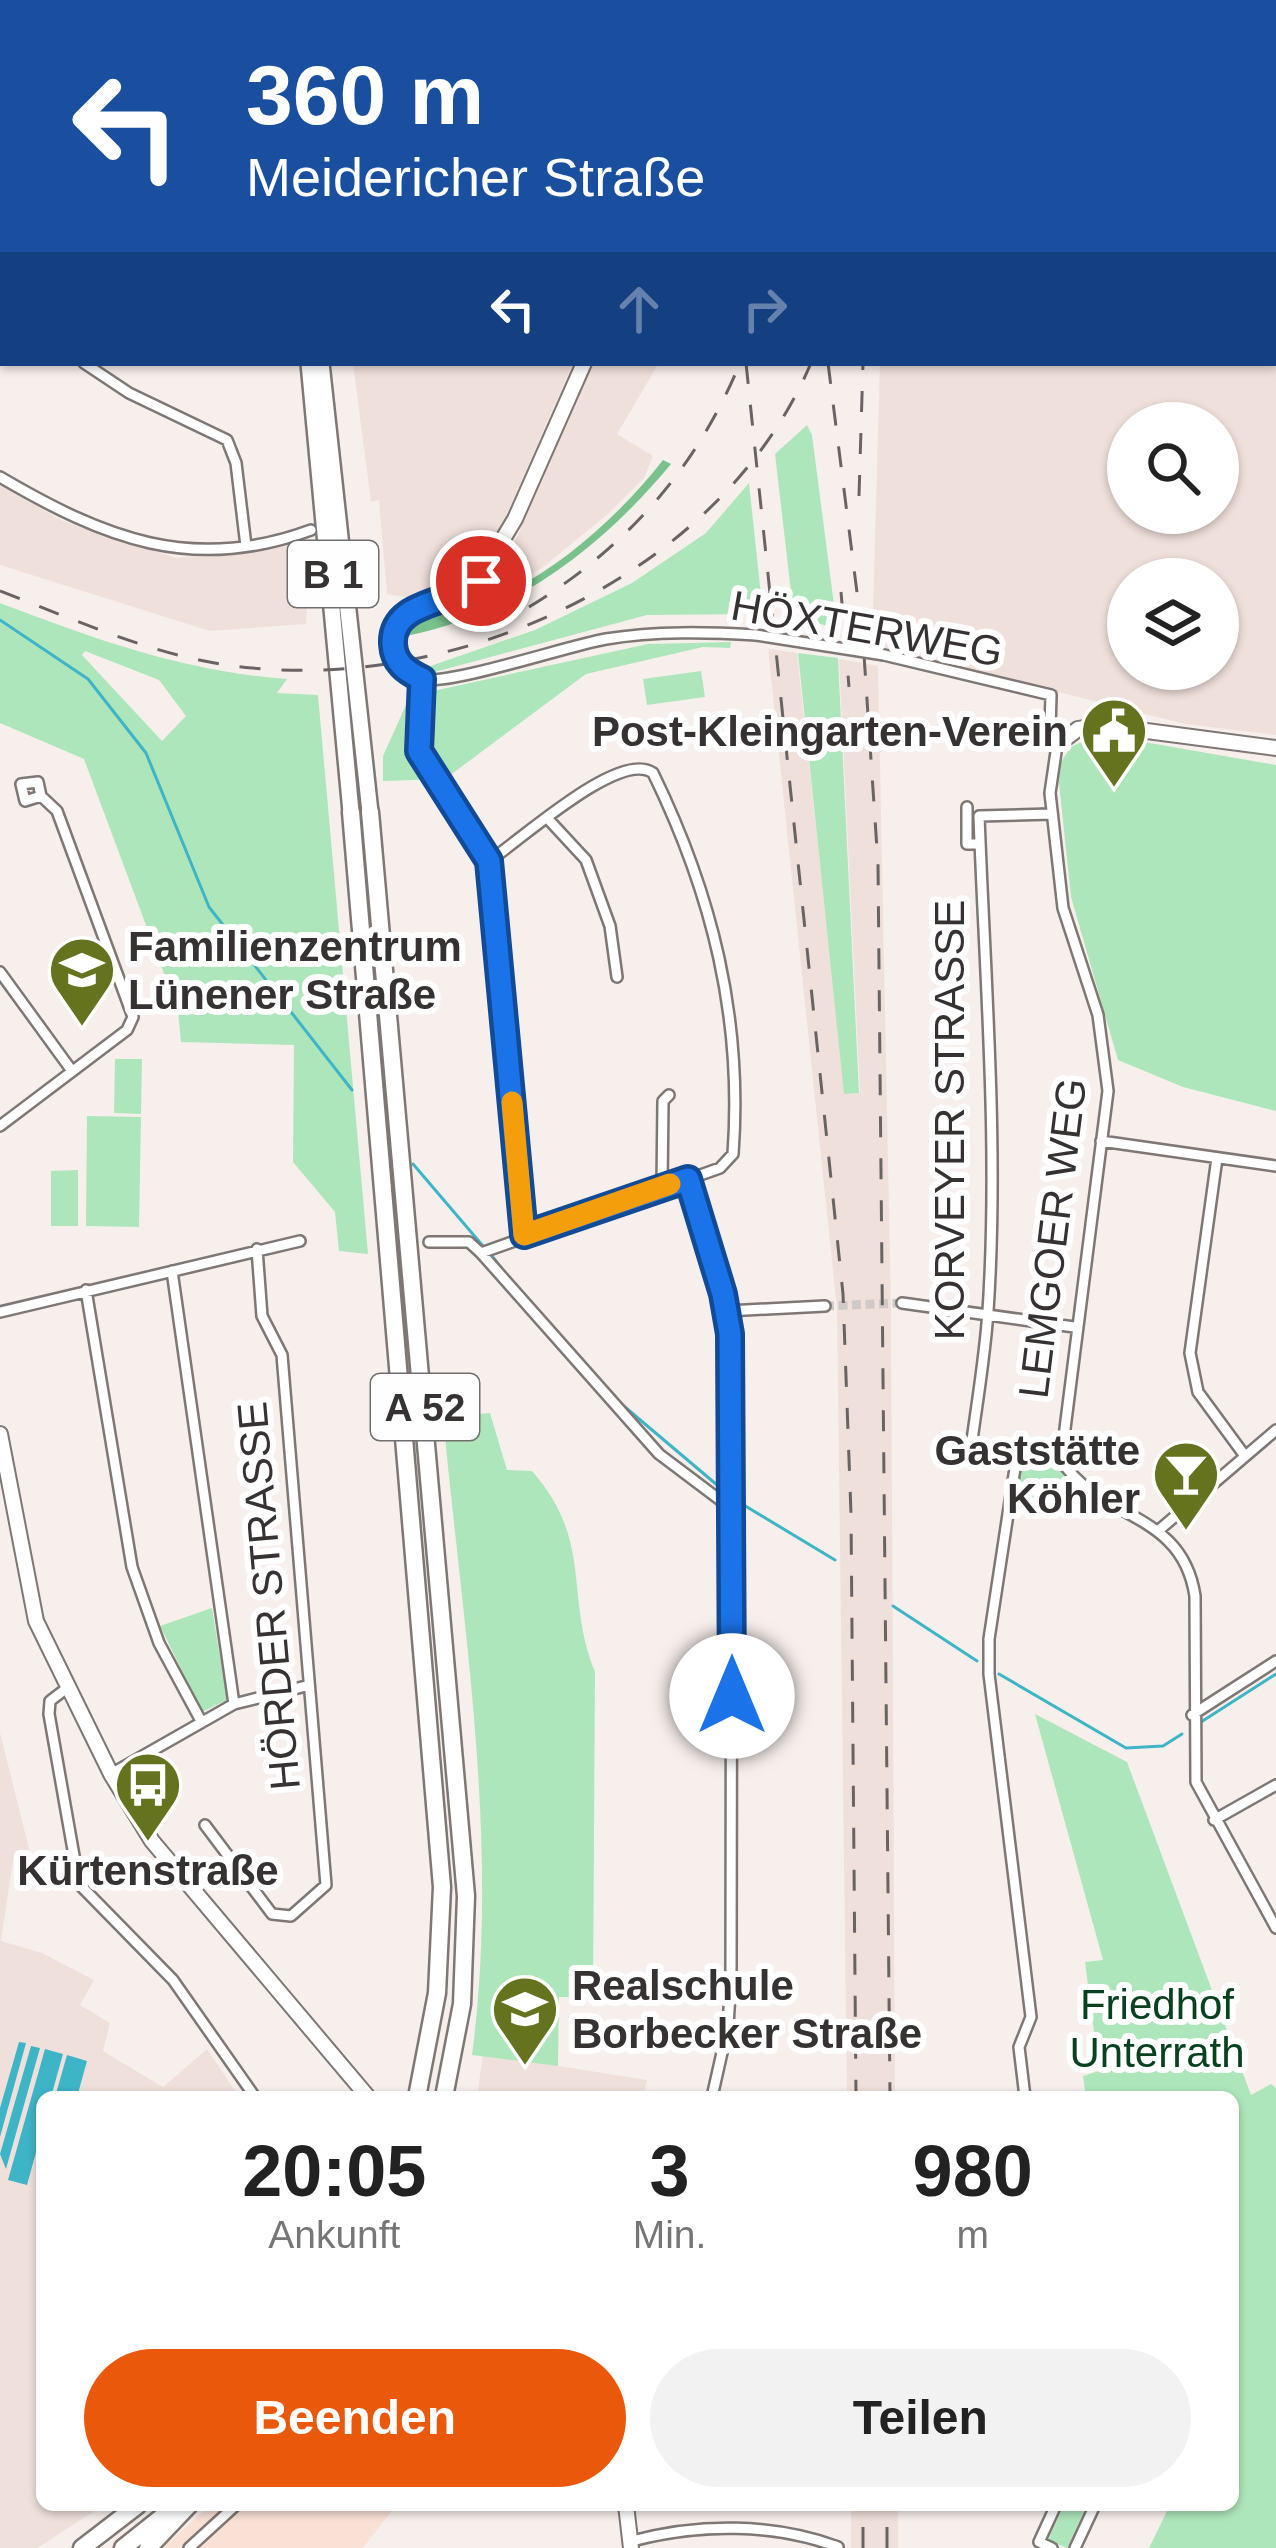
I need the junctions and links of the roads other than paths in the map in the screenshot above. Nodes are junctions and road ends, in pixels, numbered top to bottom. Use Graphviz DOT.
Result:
graph roads {
  1 [pos="89,366"];
  2 [pos="309,366"];
  3 [pos="321,366"];
  4 [pos="583,366"];
  5 [pos="0,477"];
  6 [pos="310,530"];
  7 [pos="246,546"];
  8 [pos="475,586"];
  9 [pos="422,679"];
  10 [pos="1057,746"];
  11 [pos="1276,748"];
  12 [pos="41,796"];
  13 [pos="361,812"];
  14 [pos="1051,814"];
  15 [pos="549,820"];
  16 [pos="489,861"];
  17 [pos="0,972"];
  18 [pos="617,977"];
  19 [pos="72,1071"];
  20 [pos="669,1095"];
  21 [pos="0,1126"];
  22 [pos="1101,1141"];
  23 [pos="1217,1158"];
  24 [pos="1276,1166"];
  25 [pos="688,1179"];
  26 [pos="662,1186"];
  27 [pos="524,1235"];
  28 [pos="300,1240"];
  29 [pos="429,1242"];
  30 [pos="257,1249"];
  31 [pos="481,1253"];
  32 [pos="172,1271"];
  33 [pos="86,1290"];
  34 [pos="902,1303"];
  35 [pos="825,1306"];
  36 [pos="728,1311"];
  37 [pos="0,1312"];
  38 [pos="988,1313"];
  39 [pos="1074,1327"];
  40 [pos="1276,1430"];
  41 [pos="0,1434"];
  42 [pos="1017,1454"];
  43 [pos="1245,1456"];
  44 [pos="1061,1460"];
  45 [pos="732,1509"];
  46 [pos="1159,1530"];
  47 [pos="1276,1661"];
  48 [pos="306,1686"];
  49 [pos="67,1688"];
  50 [pos="234,1704"];
  51 [pos="1192,1715"];
  52 [pos="201,1721"];
  53 [pos="111,1774"];
  54 [pos="1276,1785"];
  55 [pos="1214,1820"];
  56 [pos="205,1825"];
  57 [pos="1276,1928"];
  58 [pos="251,2091"];
  59 [pos="363,2091"];
  60 [pos="418,2091"];
  61 [pos="445,2091"];
  62 [pos="713,2091"];
  63 [pos="1024,2091"];
  64 [pos="130,2511"];
  65 [pos="169,2511"];
  66 [pos="183,2511"];
  67 [pos="229,2511"];
  68 [pos="627,2511"];
  69 [pos="1053,2511"];
  70 [pos="1092,2511"];
  71 [pos="632,2544"];
  72 [pos="838,2547"];
  73 [pos="82,2548"];
  74 [pos="123,2548"];
  75 [pos="148,2548"];
  76 [pos="189,2548"];
  77 [pos="1052,2548"];
  78 [pos="1075,2548"];
  1 -- 7 [label="street"];
  2 -- 13 [label="main road, B 1"];
  3 -- 13 [label="main road, B 1"];
  4 -- 8 [label="main road"];
  5 -- 7 [label="street"];
  6 -- 7 [label="street"];
  8 -- 9 [label="street"];
  9 -- 10 [label="street, HÖXTERWEG, bridge"];
  9 -- 16 [label="street"];
  10 -- 11 [label="main road"];
  10 -- 14 [label="street, LEMGOER WEG"];
  12 -- 19 [label="street"];
  13 -- 60 [label="highway, A 52"];
  13 -- 61 [label="highway, A 52"];
  14 -- 22 [label="street, LEMGOER WEG"];
  14 -- 38 [label="street, KORVEYER STRASSE"];
  15 -- 16 [label="street"];
  15 -- 18 [label="street"];
  15 -- 25 [label="street"];
  16 -- 27 [label="street"];
  17 -- 19 [label="street"];
  19 -- 21 [label="street"];
  20 -- 26 [label="street"];
  22 -- 23 [label="street"];
  22 -- 39 [label="street, LEMGOER WEG"];
  23 -- 24 [label="street"];
  23 -- 43 [label="street"];
  25 -- 26 [label="street"];
  25 -- 36 [label="street"];
  26 -- 27 [label="street"];
  27 -- 31 [label="street"];
  28 -- 30 [label="street"];
  29 -- 31 [label="street"];
  30 -- 32 [label="street"];
  30 -- 48 [label="street, HÖRDER STRASSE"];
  31 -- 45 [label="street"];
  32 -- 33 [label="street"];
  32 -- 50 [label="street"];
  33 -- 37 [label="street"];
  33 -- 52 [label="street"];
  34 -- 38 [label="street"];
  35 -- 36 [label="street"];
  36 -- 45 [label="street"];
  38 -- 39 [label="street"];
  38 -- 42 [label="street, KORVEYER STRASSE"];
  39 -- 44 [label="street, LEMGOER WEG"];
  40 -- 43 [label="street"];
  41 -- 49 [label="main road"];
  42 -- 44 [label="street, KORVEYER STRASSE"];
  42 -- 63 [label="street"];
  43 -- 46 [label="street"];
  44 -- 46 [label="street"];
  45 -- 62 [label="street"];
  46 -- 51 [label="street"];
  47 -- 51 [label="street"];
  48 -- 50 [label="street"];
  48 -- 56 [label="street, HÖRDER STRASSE"];
  49 -- 53 [label="main road"];
  49 -- 58 [label="street"];
  50 -- 52 [label="street"];
  51 -- 55 [label="street"];
  52 -- 53 [label="street"];
  53 -- 59 [label="main road"];
  54 -- 55 [label="street"];
  55 -- 57 [label="street"];
  64 -- 73 [label="highway"];
  65 -- 74 [label="highway"];
  66 -- 75 [label="highway"];
  67 -- 76 [label="street"];
  68 -- 71 [label="main road"];
  69 -- 77 [label="street"];
  70 -- 78 [label="street"];
  71 -- 72 [label="street"];
}
